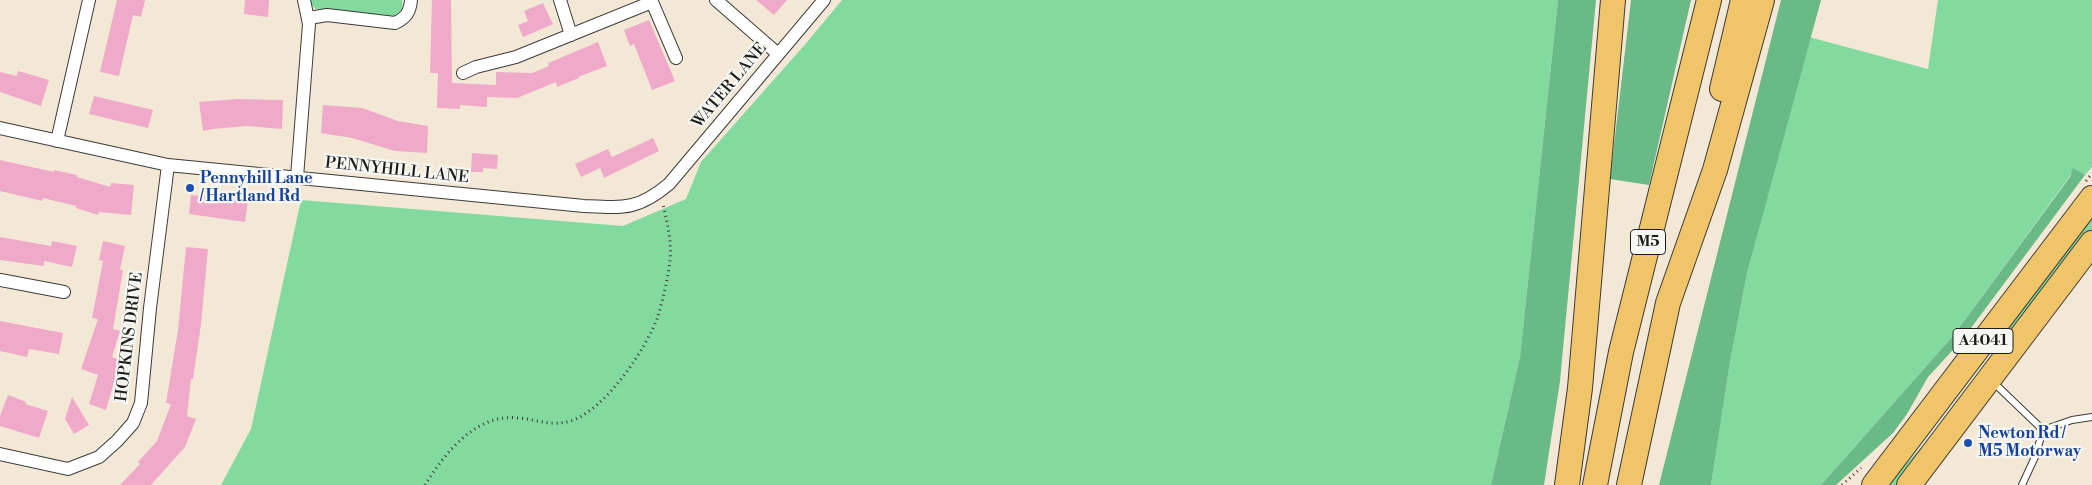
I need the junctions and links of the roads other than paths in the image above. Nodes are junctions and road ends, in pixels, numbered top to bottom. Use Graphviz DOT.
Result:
graph roads {
  1 [pos="90,0"];
  2 [pos="304,0"];
  3 [pos="411,0"];
  4 [pos="560,0"];
  5 [pos="716,0"];
  6 [pos="824,0"];
  7 [pos="1613,0"];
  8 [pos="1709,0"];
  9 [pos="1743,0"];
  10 [pos="1762,0"];
  11 [pos="308,18"];
  12 [pos="571,35"];
  13 [pos="778,54"];
  14 [pos="676,58"];
  15 [pos="463,73"];
  16 [pos="0,128"];
  17 [pos="57,141"];
  18 [pos="168,165"];
  19 [pos="297,177"];
  20 [pos="2092,198"];
  21 [pos="615,208"];
  22 [pos="2092,243"];
  23 [pos="0,280"];
  24 [pos="1676,280"];
  25 [pos="64,292"];
  26 [pos="1989,379"];
  27 [pos="2092,417"];
  28 [pos="2043,430"];
  29 [pos="0,454"];
  30 [pos="1567,485"];
  31 [pos="1595,485"];
  32 [pos="1629,485"];
  33 [pos="1874,485"];
  34 [pos="1882,485"];
  35 [pos="1909,485"];
  36 [pos="2022,485"];
  1 -- 17 [label="street"];
  2 -- 11 [label="street"];
  3 -- 11 [label="street"];
  4 -- 12 [label="street"];
  5 -- 13 [label="street"];
  6 -- 13 [label="street, WATER LANE"];
  7 -- 30 [label="highway"];
  8 -- 31 [label="highway, M5"];
  9 -- 24 [label="highway, M5"];
  10 -- 24 [label="highway, M5"];
  11 -- 19 [label="street"];
  12 -- 14 [label="street"];
  12 -- 15 [label="street"];
  13 -- 21 [label="street, WATER LANE"];
  16 -- 17 [label="street, PENNYHILL LANE"];
  17 -- 18 [label="street, PENNYHILL LANE"];
  18 -- 19 [label="street, PENNYHILL LANE"];
  18 -- 29 [label="street, HOPKINS DRIVE"];
  19 -- 21 [label="street, PENNYHILL LANE"];
  20 -- 33 [label="highway, A4041"];
  22 -- 26 [label="highway, A4041"];
  23 -- 25 [label="street"];
  24 -- 32 [label="highway, M5"];
  26 -- 28 [label="lane"];
  26 -- 34 [label="highway"];
  26 -- 35 [label="highway, A4041"];
  27 -- 28 [label="lane"];
  28 -- 36 [label="lane"];
}
